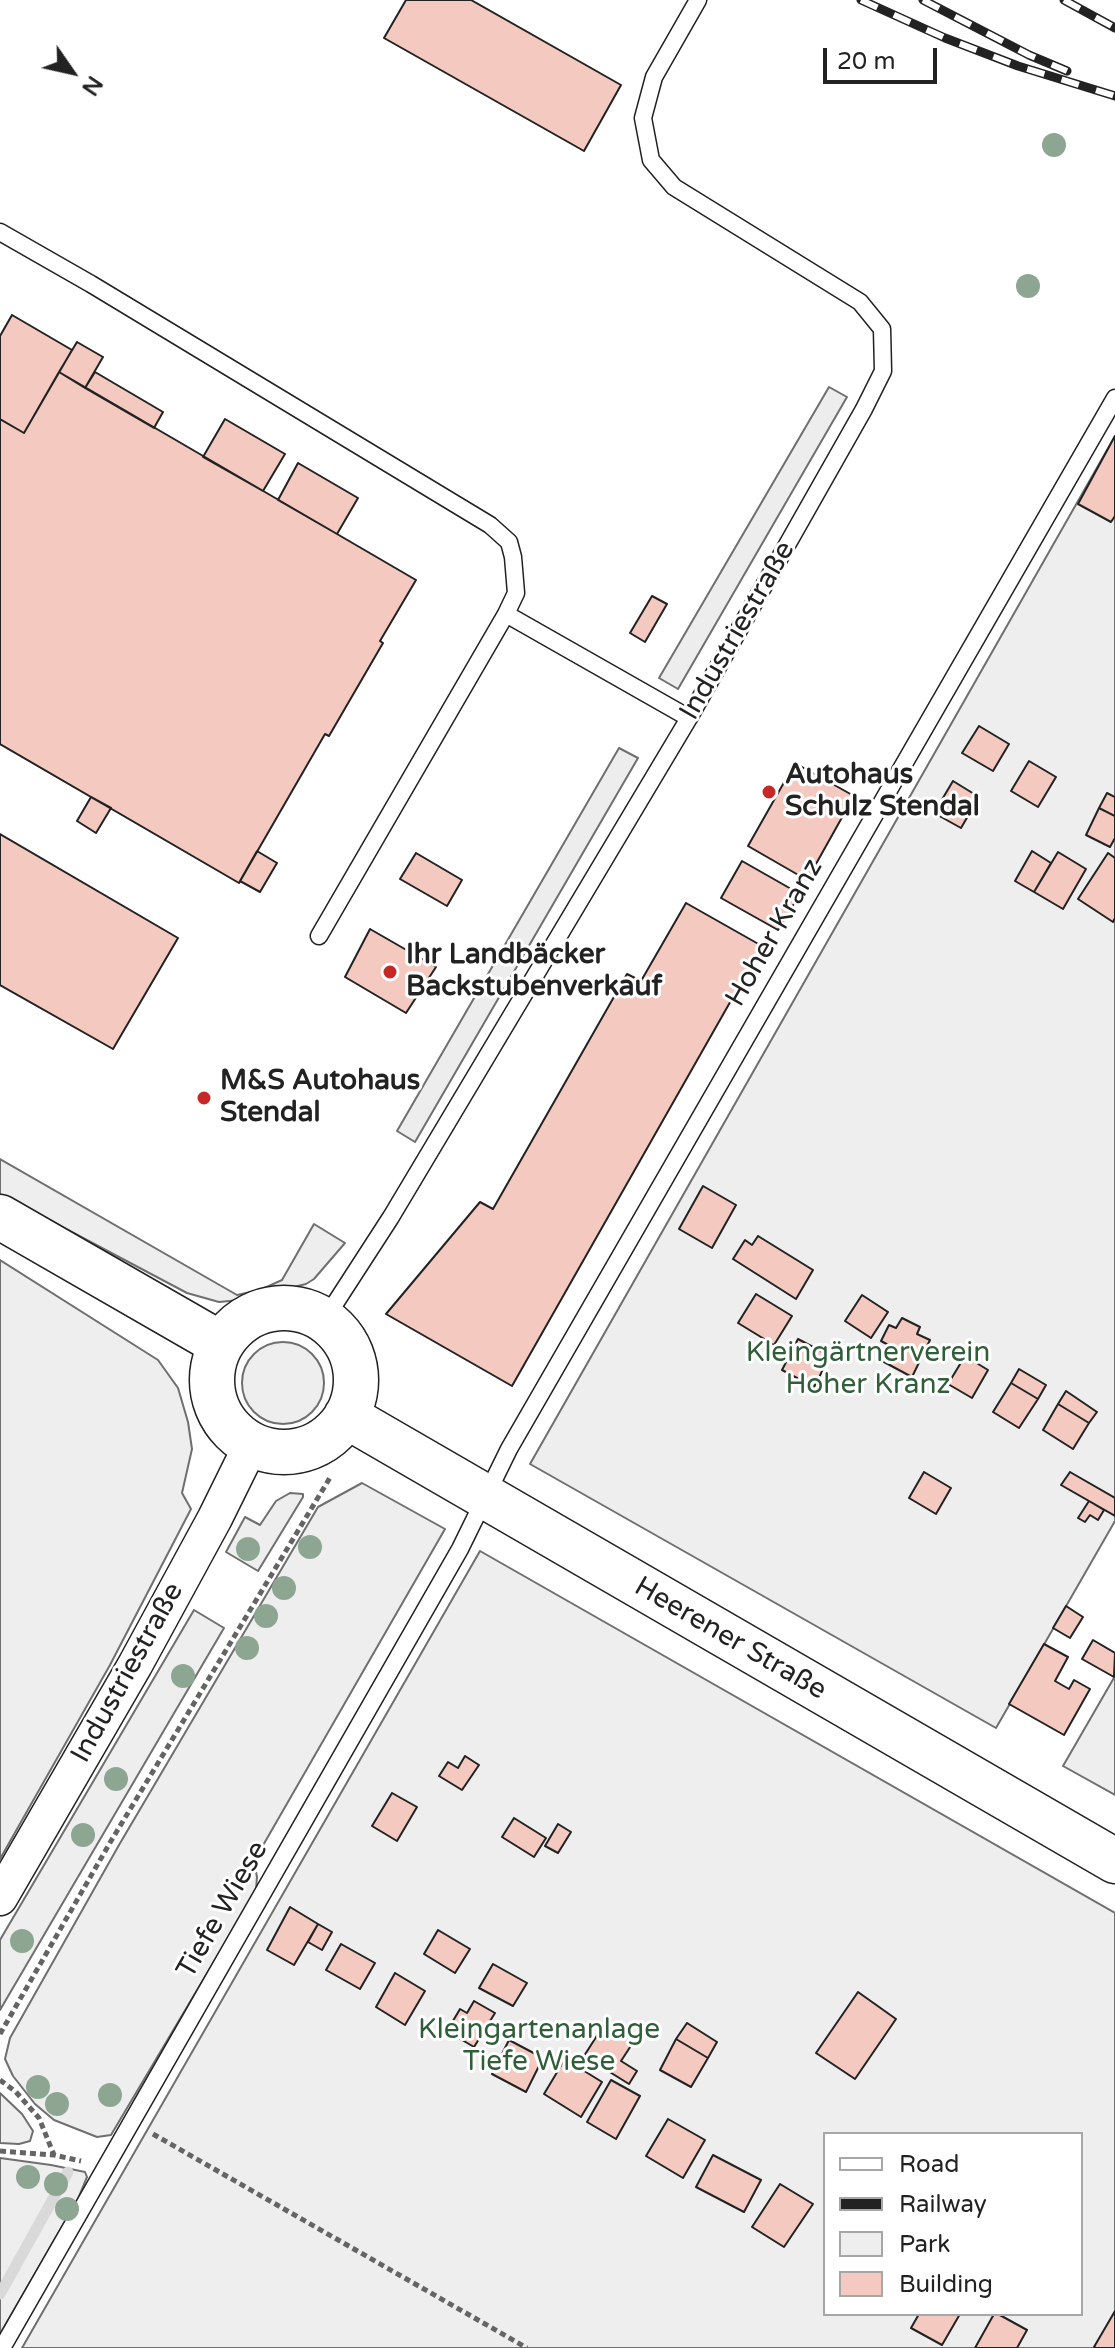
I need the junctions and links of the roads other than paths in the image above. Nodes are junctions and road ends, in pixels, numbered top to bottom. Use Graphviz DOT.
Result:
graph roads {
  1 [pos="698,0"];
  2 [pos="0,232"];
  3 [pos="1115,398"];
  4 [pos="506,614"];
  5 [pos="689,718"];
  6 [pos="319,936"];
  7 [pos="0,1217"];
  8 [pos="325,1319"];
  9 [pos="221,1344"];
  10 [pos="346,1416"];
  11 [pos="251,1445"];
  12 [pos="484,1497"];
  13 [pos="1115,1861"];
  14 [pos="0,1898"];
  15 [pos="2,2348"];
  1 -- 5 [label="lane, Industriestraße"];
  2 -- 4 [label="lane"];
  3 -- 12 [label="lane, Hoher Kranz"];
  4 -- 5 [label="lane"];
  4 -- 6 [label="lane"];
  5 -- 8 [label="lane, Industriestraße"];
  7 -- 9 [label="main road"];
  8 -- 9 [label="main road"];
  8 -- 10 [label="main road"];
  9 -- 11 [label="main road"];
  10 -- 11 [label="main road"];
  10 -- 12 [label="main road, Heerener Straße"];
  11 -- 14 [label="street, Industriestraße"];
  12 -- 13 [label="main road, Heerener Straße"];
  12 -- 15 [label="lane, Tiefe Wiese"];
}
